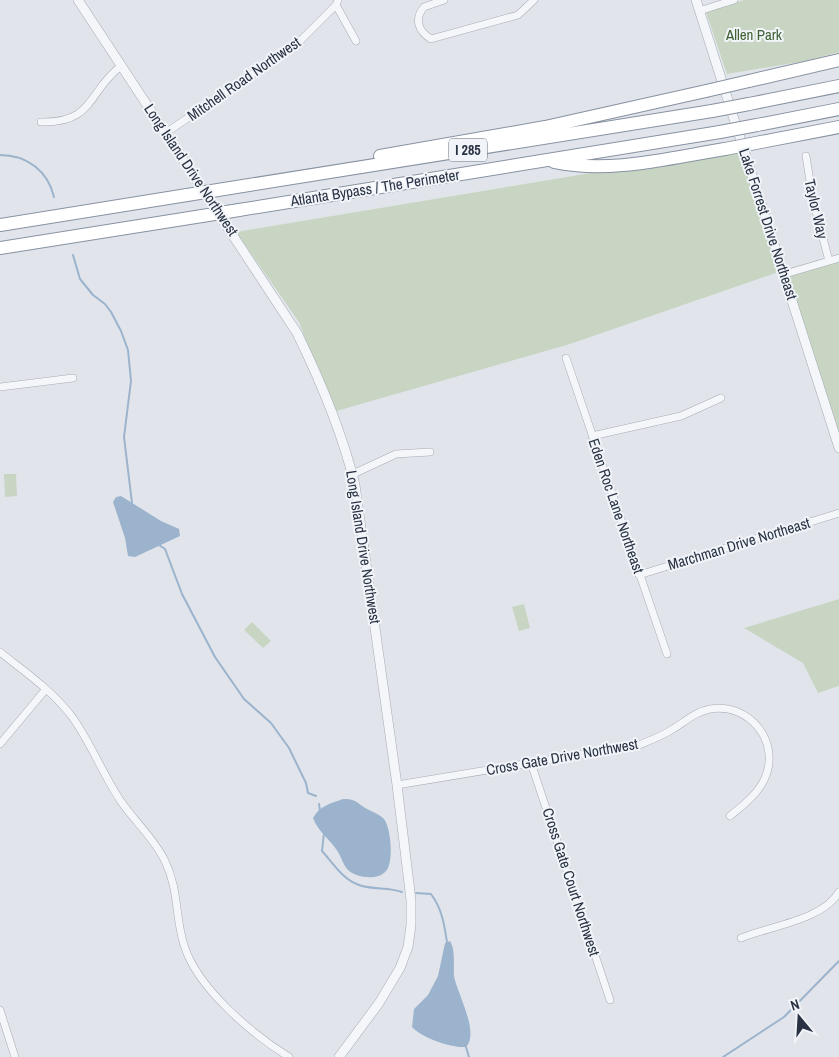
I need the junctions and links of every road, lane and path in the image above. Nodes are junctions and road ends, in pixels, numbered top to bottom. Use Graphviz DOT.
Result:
graph roads {
  1 [pos="78,0"];
  2 [pos="444,0"];
  3 [pos="534,0"];
  4 [pos="696,0"];
  5 [pos="734,0"];
  6 [pos="337,2"];
  7 [pos="700,11"];
  8 [pos="356,40"];
  9 [pos="839,60"];
  10 [pos="121,66"];
  11 [pos="839,86"];
  12 [pos="839,109"];
  13 [pos="41,122"];
  14 [pos="839,126"];
  15 [pos="167,132"];
  16 [pos="806,156"];
  17 [pos="546,161"];
  18 [pos="312,175"];
  19 [pos="0,225"];
  20 [pos="0,248"];
  21 [pos="839,258"];
  22 [pos="829,261"];
  23 [pos="784,274"];
  24 [pos="566,358"];
  25 [pos="73,378"];
  26 [pos="0,387"];
  27 [pos="721,398"];
  28 [pos="592,436"];
  29 [pos="839,448"];
  30 [pos="430,452"];
  31 [pos="352,474"];
  32 [pos="839,513"];
  33 [pos="640,575"];
  34 [pos="0,652"];
  35 [pos="667,654"];
  36 [pos="46,689"];
  37 [pos="0,744"];
  38 [pos="531,763"];
  39 [pos="397,785"];
  40 [pos="730,816"];
  41 [pos="839,892"];
  42 [pos="741,938"];
  43 [pos="610,1000"];
  44 [pos="0,1010"];
  45 [pos="15,1057"];
  46 [pos="289,1057"];
  47 [pos="339,1057"];
  1 -- 10 [label="street, Long Island Drive Northwest"];
  2 -- 3 [label="street"];
  4 -- 7 [label="street, Lake Forrest Drive Northeast"];
  5 -- 7 [label="street"];
  6 -- 8 [label="street"];
  6 -- 15 [label="street, Mitchell Road Northwest"];
  7 -- 23 [label="street, Lake Forrest Drive Northeast"];
  9 -- 18 [label="highway, bridge"];
  10 -- 13 [label="street"];
  10 -- 15 [label="street, Long Island Drive Northwest"];
  11 -- 18 [label="highway, Atlanta Bypass / The Perimeter / I 285, bridge"];
  12 -- 17 [label="highway, Atlanta Bypass / The Perimeter / I 285, bridge"];
  14 -- 17 [label="highway, bridge"];
  15 -- 31 [label="street, Long Island Drive Northwest"];
  16 -- 22 [label="street, Taylor Way"];
  17 -- 20 [label="highway, Atlanta Bypass / The Perimeter / I 285, bridge"];
  18 -- 19 [label="highway, Atlanta Bypass / The Perimeter / I 285, bridge"];
  21 -- 22 [label="street"];
  22 -- 23 [label="street"];
  23 -- 29 [label="street, Lake Forrest Drive Northeast"];
  24 -- 28 [label="street, Eden Roc Lane Northeast"];
  25 -- 26 [label="street"];
  27 -- 28 [label="street"];
  28 -- 33 [label="street, Eden Roc Lane Northeast"];
  30 -- 31 [label="street"];
  31 -- 39 [label="street, Long Island Drive Northwest"];
  32 -- 33 [label="street, Marchman Drive Northeast"];
  33 -- 35 [label="street, Eden Roc Lane Northeast"];
  34 -- 36 [label="street"];
  36 -- 37 [label="street"];
  36 -- 46 [label="street"];
  38 -- 39 [label="street, Cross Gate Drive Northwest"];
  38 -- 40 [label="street, Cross Gate Drive Northwest"];
  38 -- 43 [label="street, Cross Gate Court Northwest"];
  39 -- 47 [label="street, Long Island Drive Northwest"];
  41 -- 42 [label="street"];
  44 -- 45 [label="street"];
}
